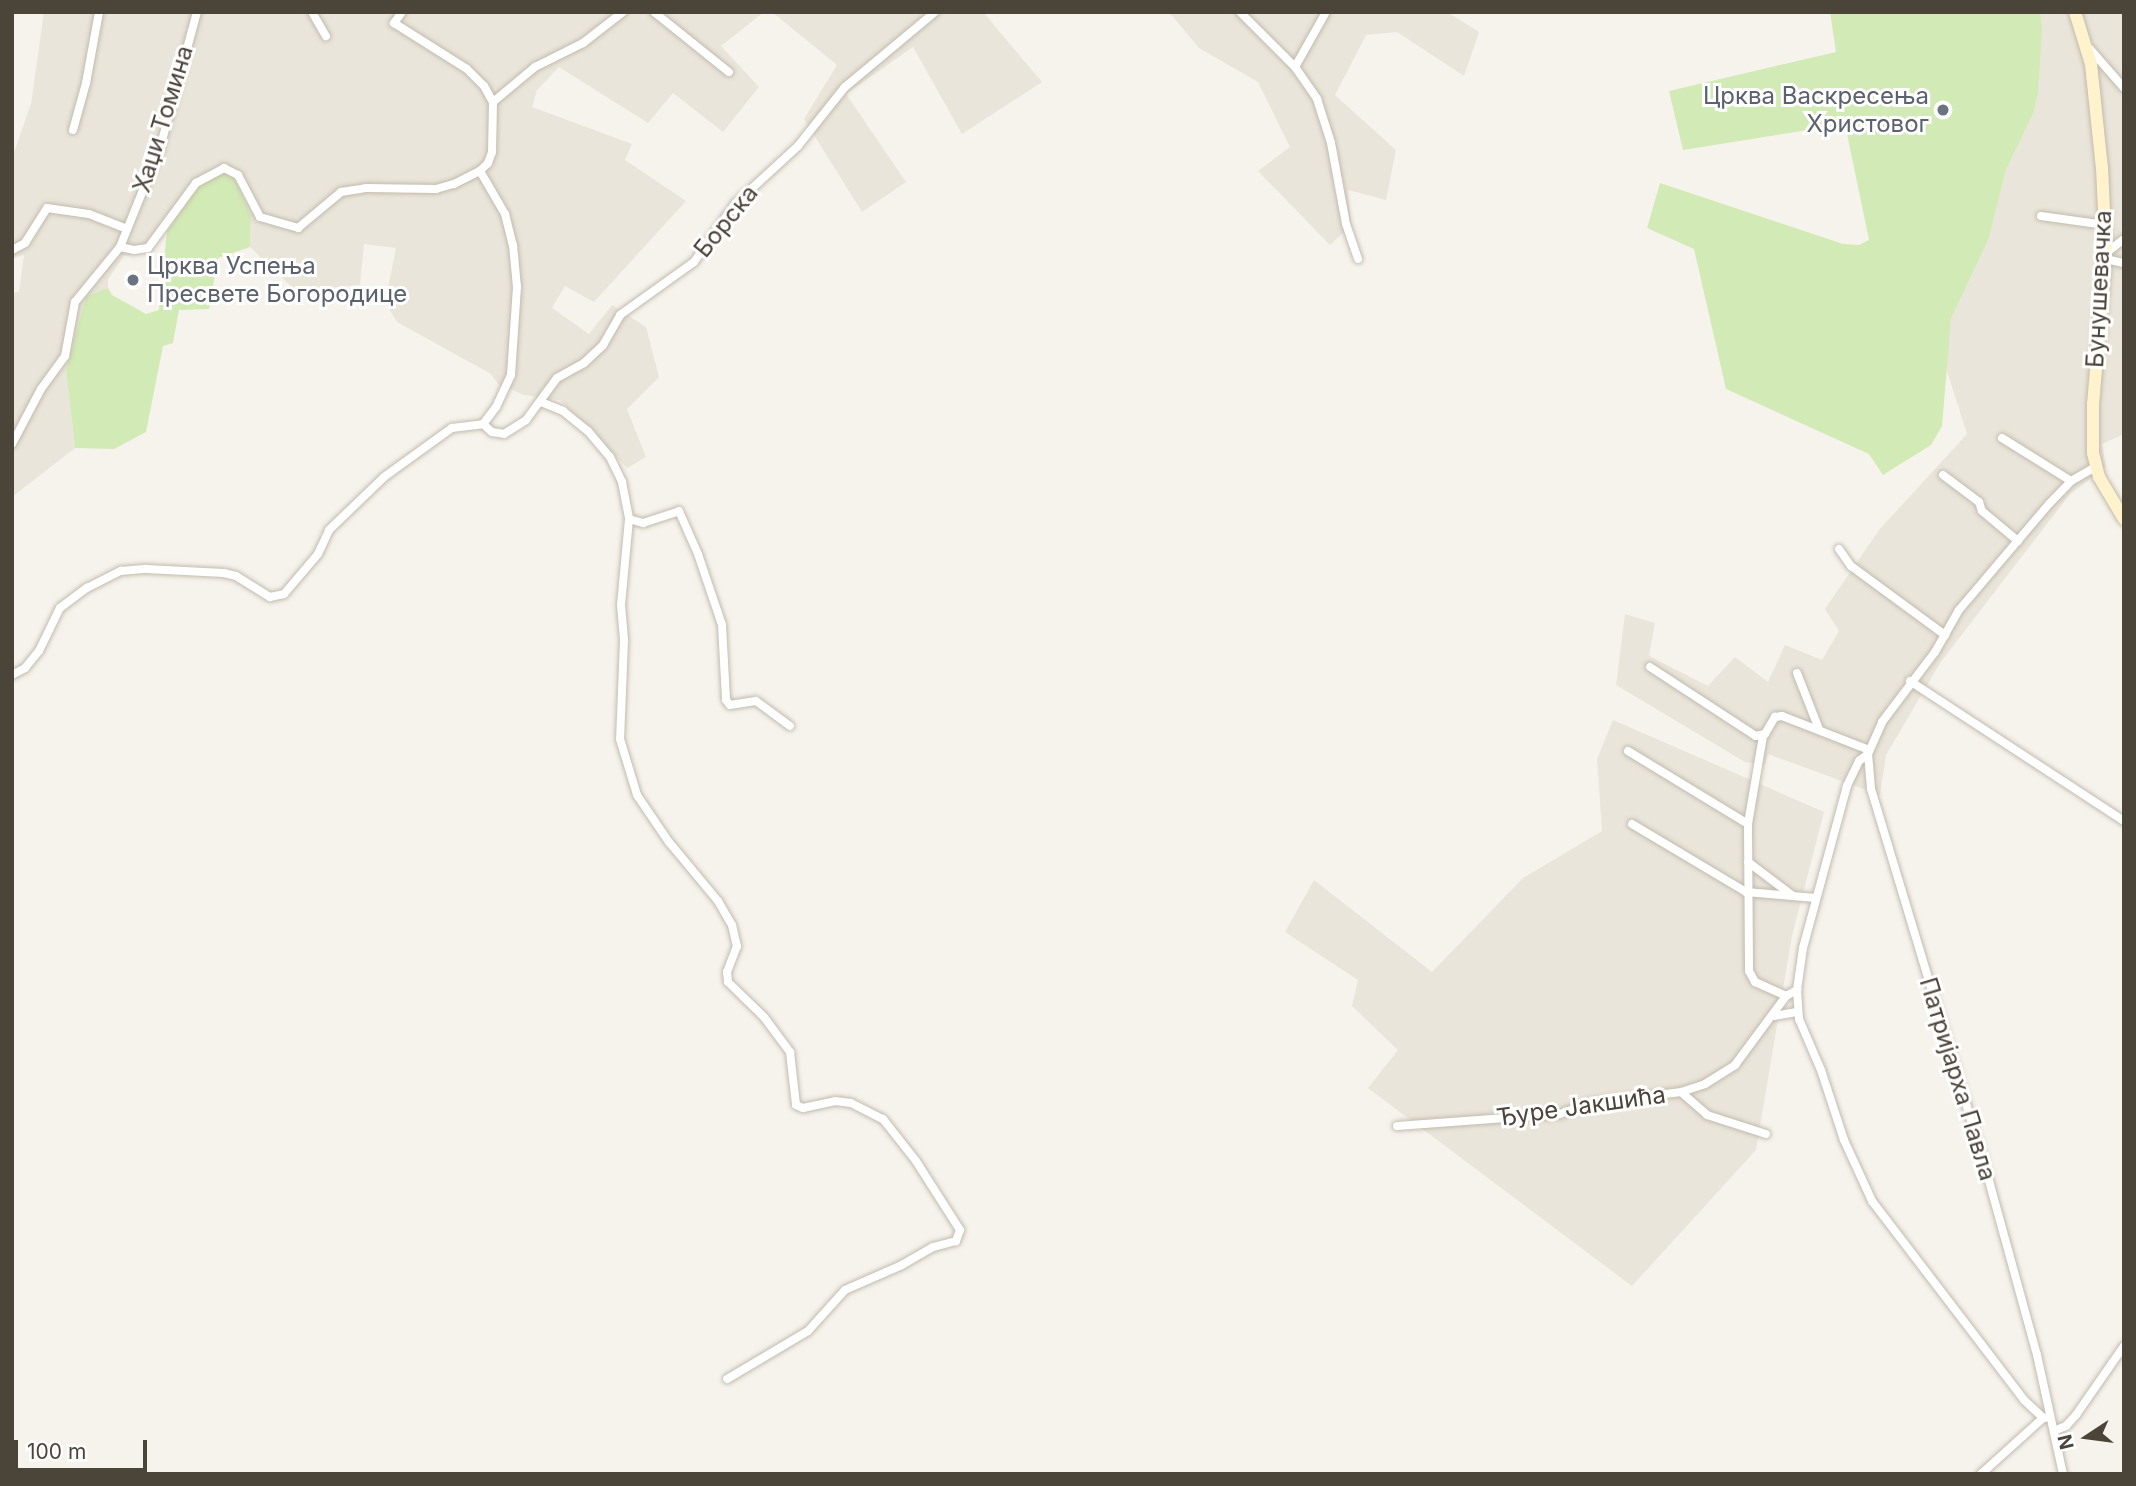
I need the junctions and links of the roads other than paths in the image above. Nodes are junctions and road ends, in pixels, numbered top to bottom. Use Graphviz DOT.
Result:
graph roads {
  1 [pos="99,12"];
  2 [pos="197,12"];
  3 [pos="312,12"];
  4 [pos="402,12"];
  5 [pos="623,12"];
  6 [pos="654,12"];
  7 [pos="935,12"];
  8 [pos="1240,12"];
  9 [pos="1326,12"];
  10 [pos="2075,12"];
  11 [pos="326,36"];
  12 [pos="2086,45"];
  13 [pos="1295,67"];
  14 [pos="729,72"];
  15 [pos="2124,88"];
  16 [pos="493,102"];
  17 [pos="73,130"];
  18 [pos="480,171"];
  19 [pos="2041,216"];
  20 [pos="2105,225"];
  21 [pos="127,229"];
  22 [pos="2124,239"];
  23 [pos="120,247"];
  24 [pos="12,250"];
  25 [pos="2106,256"];
  26 [pos="1358,259"];
  27 [pos="2124,263"];
  28 [pos="541,402"];
  29 [pos="483,424"];
  30 [pos="2002,438"];
  31 [pos="12,444"];
  32 [pos="2095,467"];
  33 [pos="1942,475"];
  34 [pos="2071,481"];
  35 [pos="629,519"];
  36 [pos="2124,519"];
  37 [pos="2018,541"];
  38 [pos="1839,549"];
  39 [pos="1945,635"];
  40 [pos="1650,667"];
  41 [pos="1797,673"];
  42 [pos="12,675"];
  43 [pos="1910,681"];
  44 [pos="790,726"];
  45 [pos="1819,729"];
  46 [pos="1763,736"];
  47 [pos="1628,751"];
  48 [pos="1869,752"];
  49 [pos="2124,821"];
  50 [pos="1632,824"];
  51 [pos="1748,824"];
  52 [pos="1748,862"];
  53 [pos="1746,892"];
  54 [pos="1793,896"];
  55 [pos="1816,898"];
  56 [pos="1797,990"];
  57 [pos="1786,996"];
  58 [pos="1797,1012"];
  59 [pos="1773,1016"];
  60 [pos="1684,1095"];
  61 [pos="1397,1126"];
  62 [pos="1766,1134"];
  63 [pos="2124,1346"];
  64 [pos="727,1379"];
  65 [pos="2046,1418"];
  66 [pos="2054,1431"];
  67 [pos="1981,1474"];
  68 [pos="2063,1474"];
  1 -- 17 [label="street"];
  2 -- 21 [label="street, Хаџи Томина"];
  3 -- 11 [label="street"];
  4 -- 16 [label="street"];
  5 -- 16 [label="street"];
  6 -- 14 [label="street"];
  7 -- 28 [label="street, Борска"];
  8 -- 13 [label="street"];
  9 -- 13 [label="street"];
  10 -- 12 [label="street, Бунушевачка"];
  12 -- 15 [label="street"];
  12 -- 20 [label="street, Бунушевачка"];
  13 -- 26 [label="street"];
  16 -- 18 [label="street"];
  18 -- 23 [label="street"];
  18 -- 29 [label="street"];
  19 -- 20 [label="street"];
  20 -- 25 [label="street, Бунушевачка"];
  21 -- 23 [label="street, Хаџи Томина"];
  21 -- 24 [label="street"];
  22 -- 25 [label="street"];
  23 -- 31 [label="street, Хаџи Томина"];
  25 -- 27 [label="street"];
  25 -- 32 [label="street, Бунушевачка"];
  28 -- 29 [label="street, Борска"];
  28 -- 35 [label="street"];
  29 -- 42 [label="street"];
  30 -- 34 [label="street"];
  32 -- 34 [label="street"];
  32 -- 36 [label="street, Бунушевачка"];
  33 -- 37 [label="street"];
  34 -- 37 [label="street"];
  35 -- 44 [label="street"];
  35 -- 64 [label="street"];
  37 -- 39 [label="street"];
  38 -- 39 [label="street"];
  39 -- 43 [label="street"];
  40 -- 46 [label="street"];
  41 -- 45 [label="street"];
  43 -- 48 [label="street"];
  43 -- 49 [label="street"];
  45 -- 46 [label="street"];
  45 -- 48 [label="street"];
  46 -- 51 [label="street"];
  47 -- 51 [label="street"];
  48 -- 55 [label="street"];
  48 -- 65 [label="street, Патријарха Павла"];
  50 -- 53 [label="street"];
  51 -- 52 [label="street"];
  52 -- 53 [label="street"];
  52 -- 54 [label="street"];
  53 -- 54 [label="street"];
  53 -- 57 [label="street"];
  54 -- 55 [label="street"];
  55 -- 56 [label="street"];
  56 -- 57 [label="street, Ђуре Јакшића"];
  56 -- 58 [label="street"];
  57 -- 59 [label="street, Ђуре Јакшића"];
  58 -- 59 [label="street"];
  58 -- 65 [label="street"];
  59 -- 60 [label="street, Ђуре Јакшића"];
  60 -- 61 [label="street, Ђуре Јакшића"];
  60 -- 62 [label="street, Ђуре Јакшића"];
  63 -- 66 [label="street"];
  65 -- 66 [label="street, Патријарха Павла"];
  65 -- 67 [label="street"];
  66 -- 68 [label="street, Патријарха Павла"];
}
